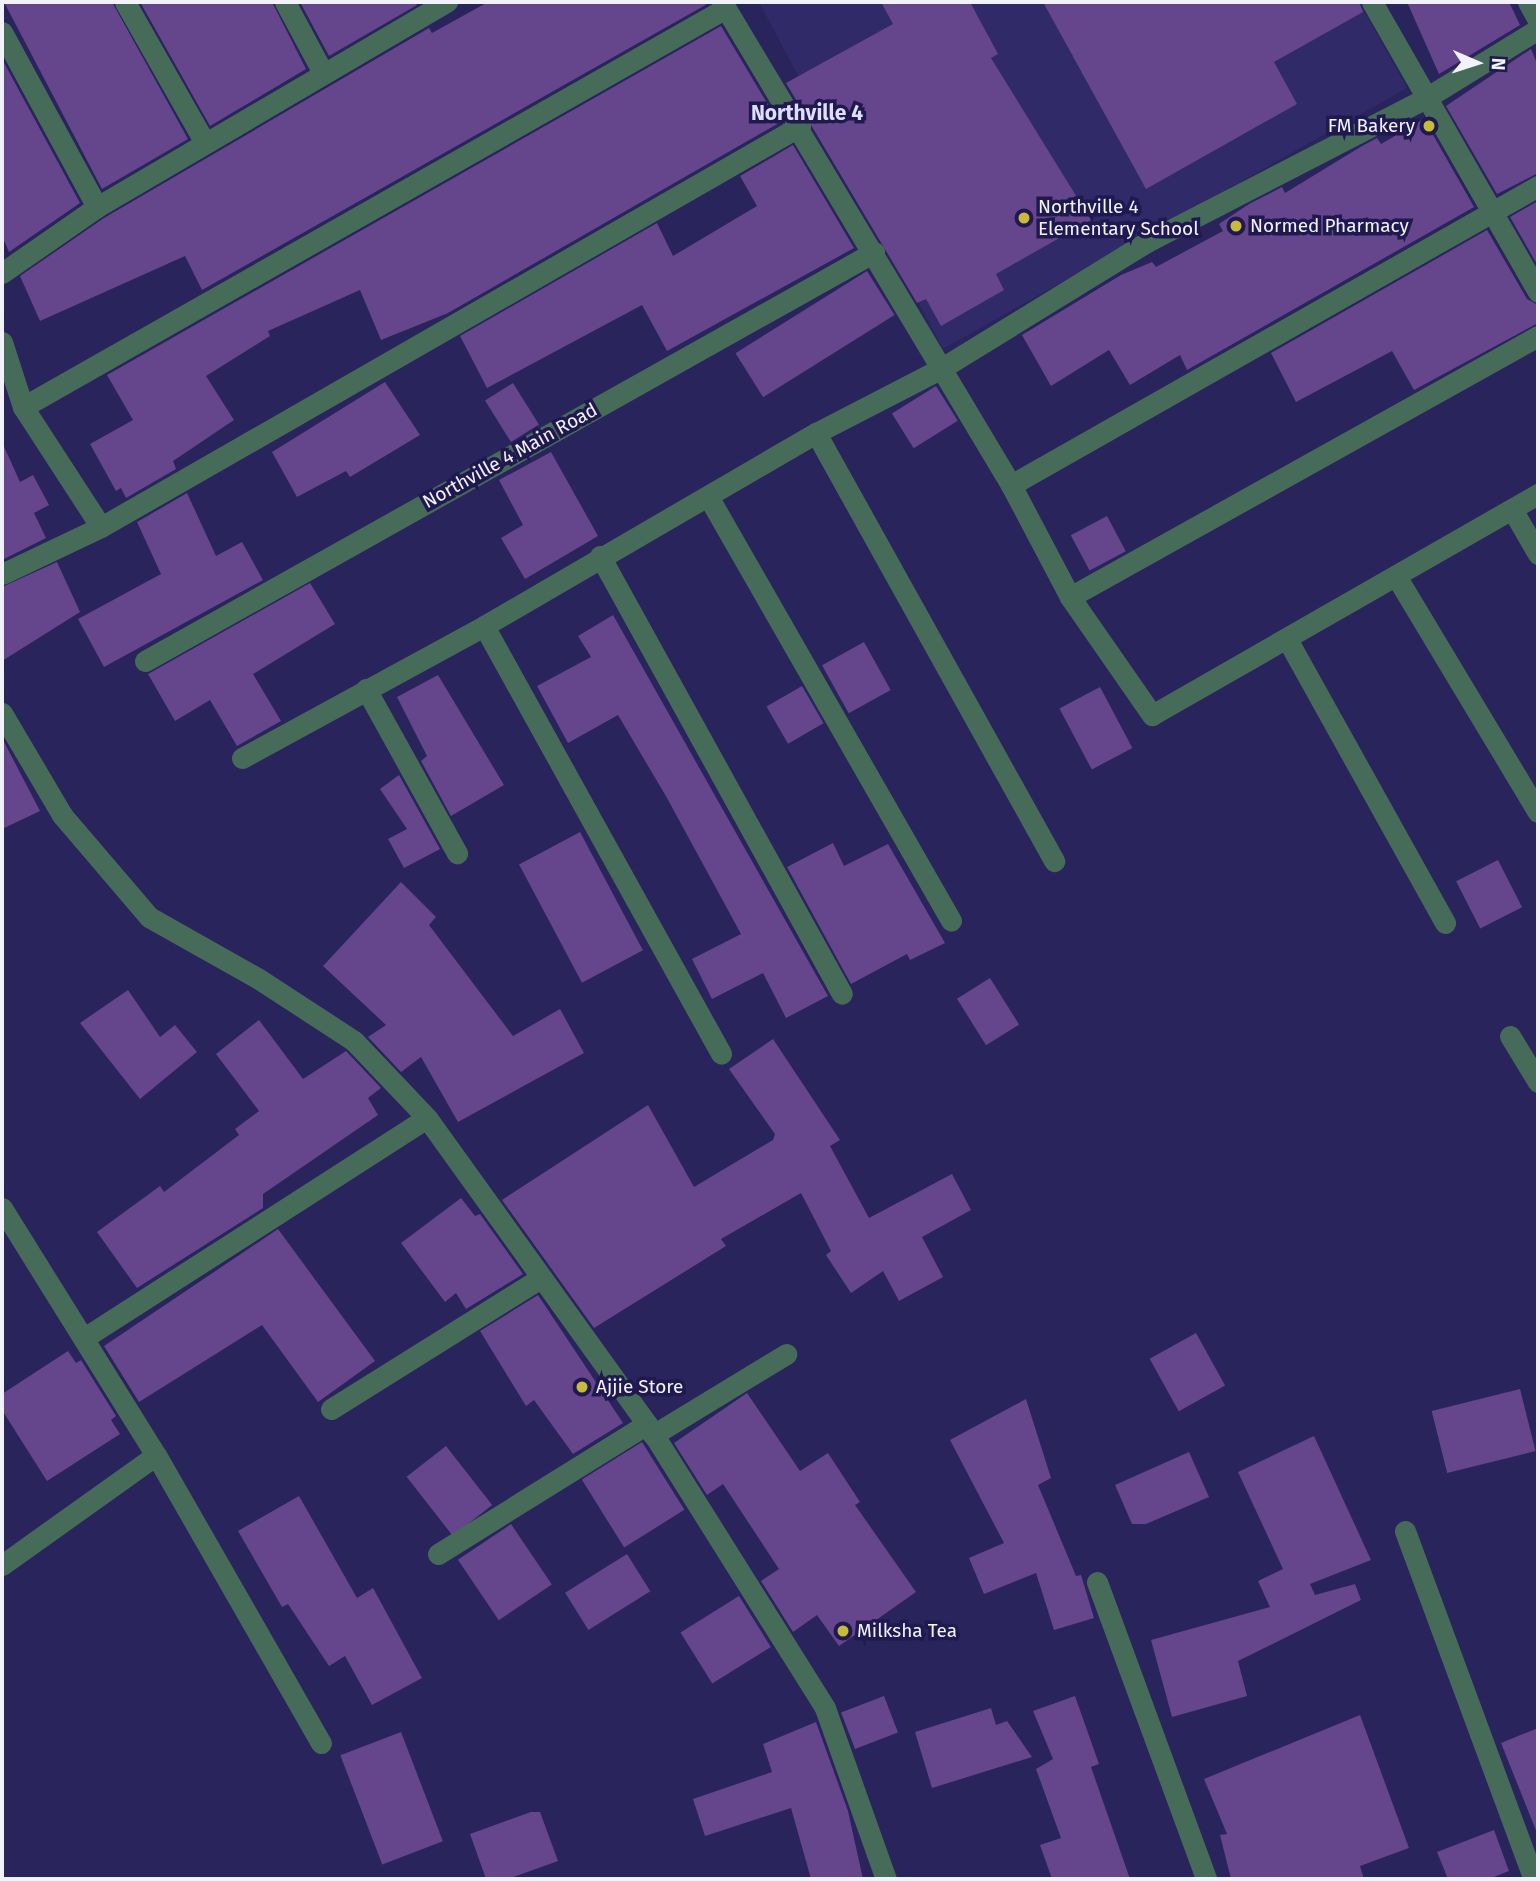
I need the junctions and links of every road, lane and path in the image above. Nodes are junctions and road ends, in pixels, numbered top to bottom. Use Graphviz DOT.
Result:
graph roads {
  1 [pos="125,2"];
  2 [pos="285,2"];
  3 [pos="1372,2"];
  4 [pos="1528,2"];
  5 [pos="438,4"];
  6 [pos="724,5"];
  7 [pos="1538,20"];
  8 [pos="1538,29"];
  9 [pos="2,32"];
  10 [pos="323,73"];
  11 [pos="1426,98"];
  12 [pos="800,126"];
  13 [pos="205,143"];
  14 [pos="1538,186"];
  15 [pos="97,207"];
  16 [pos="1494,211"];
  17 [pos="874,252"];
  18 [pos="2,273"];
  19 [pos="1538,292"];
  20 [pos="1538,336"];
  21 [pos="2,342"];
  22 [pos="942,368"];
  23 [pos="23,407"];
  24 [pos="816,433"];
  25 [pos="1011,485"];
  26 [pos="1538,494"];
  27 [pos="709,498"];
  28 [pos="1512,509"];
  29 [pos="101,527"];
  30 [pos="1538,554"];
  31 [pos="600,556"];
  32 [pos="2,574"];
  33 [pos="1396,576"];
  34 [pos="1070,597"];
  35 [pos="484,626"];
  36 [pos="1287,639"];
  37 [pos="145,661"];
  38 [pos="366,690"];
  39 [pos="2,713"];
  40 [pos="242,758"];
  41 [pos="1538,812"];
  42 [pos="457,853"];
  43 [pos="1054,861"];
  44 [pos="951,921"];
  45 [pos="1445,923"];
  46 [pos="842,993"];
  47 [pos="1510,1036"];
  48 [pos="721,1054"];
  49 [pos="1538,1082"];
  50 [pos="427,1118"];
  51 [pos="2,1208"];
  52 [pos="541,1278"];
  53 [pos="84,1338"];
  54 [pos="786,1353"];
  55 [pos="331,1409"];
  56 [pos="650,1430"];
  57 [pos="156,1455"];
  58 [pos="1405,1531"];
  59 [pos="438,1554"];
  60 [pos="2,1565"];
  61 [pos="1097,1582"];
  62 [pos="321,1743"];
  63 [pos="886,1879"];
  64 [pos="1206,1879"];
  65 [pos="1534,1879"];
  1 -- 13 [label="street"];
  2 -- 10 [label="street"];
  3 -- 11 [label="street"];
  4 -- 7 [label="street"];
  5 -- 10 [label="street"];
  6 -- 12 [label="street"];
  6 -- 23 [label="street"];
  8 -- 11 [label="street"];
  9 -- 15 [label="street"];
  10 -- 13 [label="street"];
  11 -- 16 [label="street"];
  11 -- 22 [label="street"];
  12 -- 17 [label="street"];
  12 -- 29 [label="street"];
  13 -- 15 [label="street"];
  14 -- 16 [label="street"];
  15 -- 18 [label="street"];
  16 -- 19 [label="street"];
  16 -- 25 [label="street"];
  17 -- 22 [label="street"];
  17 -- 37 [label="street, Northville 4 Main Road"];
  20 -- 34 [label="street"];
  21 -- 23 [label="street"];
  22 -- 24 [label="street"];
  22 -- 25 [label="street"];
  23 -- 29 [label="street"];
  24 -- 27 [label="street"];
  24 -- 43 [label="street"];
  25 -- 34 [label="street"];
  26 -- 28 [label="street"];
  27 -- 31 [label="street"];
  27 -- 44 [label="street"];
  28 -- 30 [label="street"];
  28 -- 33 [label="street"];
  29 -- 32 [label="street"];
  31 -- 35 [label="street"];
  31 -- 46 [label="street"];
  33 -- 36 [label="street"];
  33 -- 41 [label="street"];
  34 -- 36 [label="street"];
  35 -- 38 [label="street"];
  35 -- 48 [label="street"];
  36 -- 45 [label="street"];
  38 -- 40 [label="street"];
  38 -- 42 [label="street"];
  39 -- 50 [label="street"];
  47 -- 49 [label="street"];
  50 -- 52 [label="street"];
  50 -- 53 [label="street"];
  51 -- 53 [label="street"];
  52 -- 55 [label="street"];
  52 -- 56 [label="street"];
  53 -- 57 [label="street"];
  54 -- 56 [label="street"];
  56 -- 59 [label="street"];
  56 -- 63 [label="street"];
  57 -- 60 [label="street"];
  57 -- 62 [label="street"];
  58 -- 65 [label="street"];
  61 -- 64 [label="street"];
}
